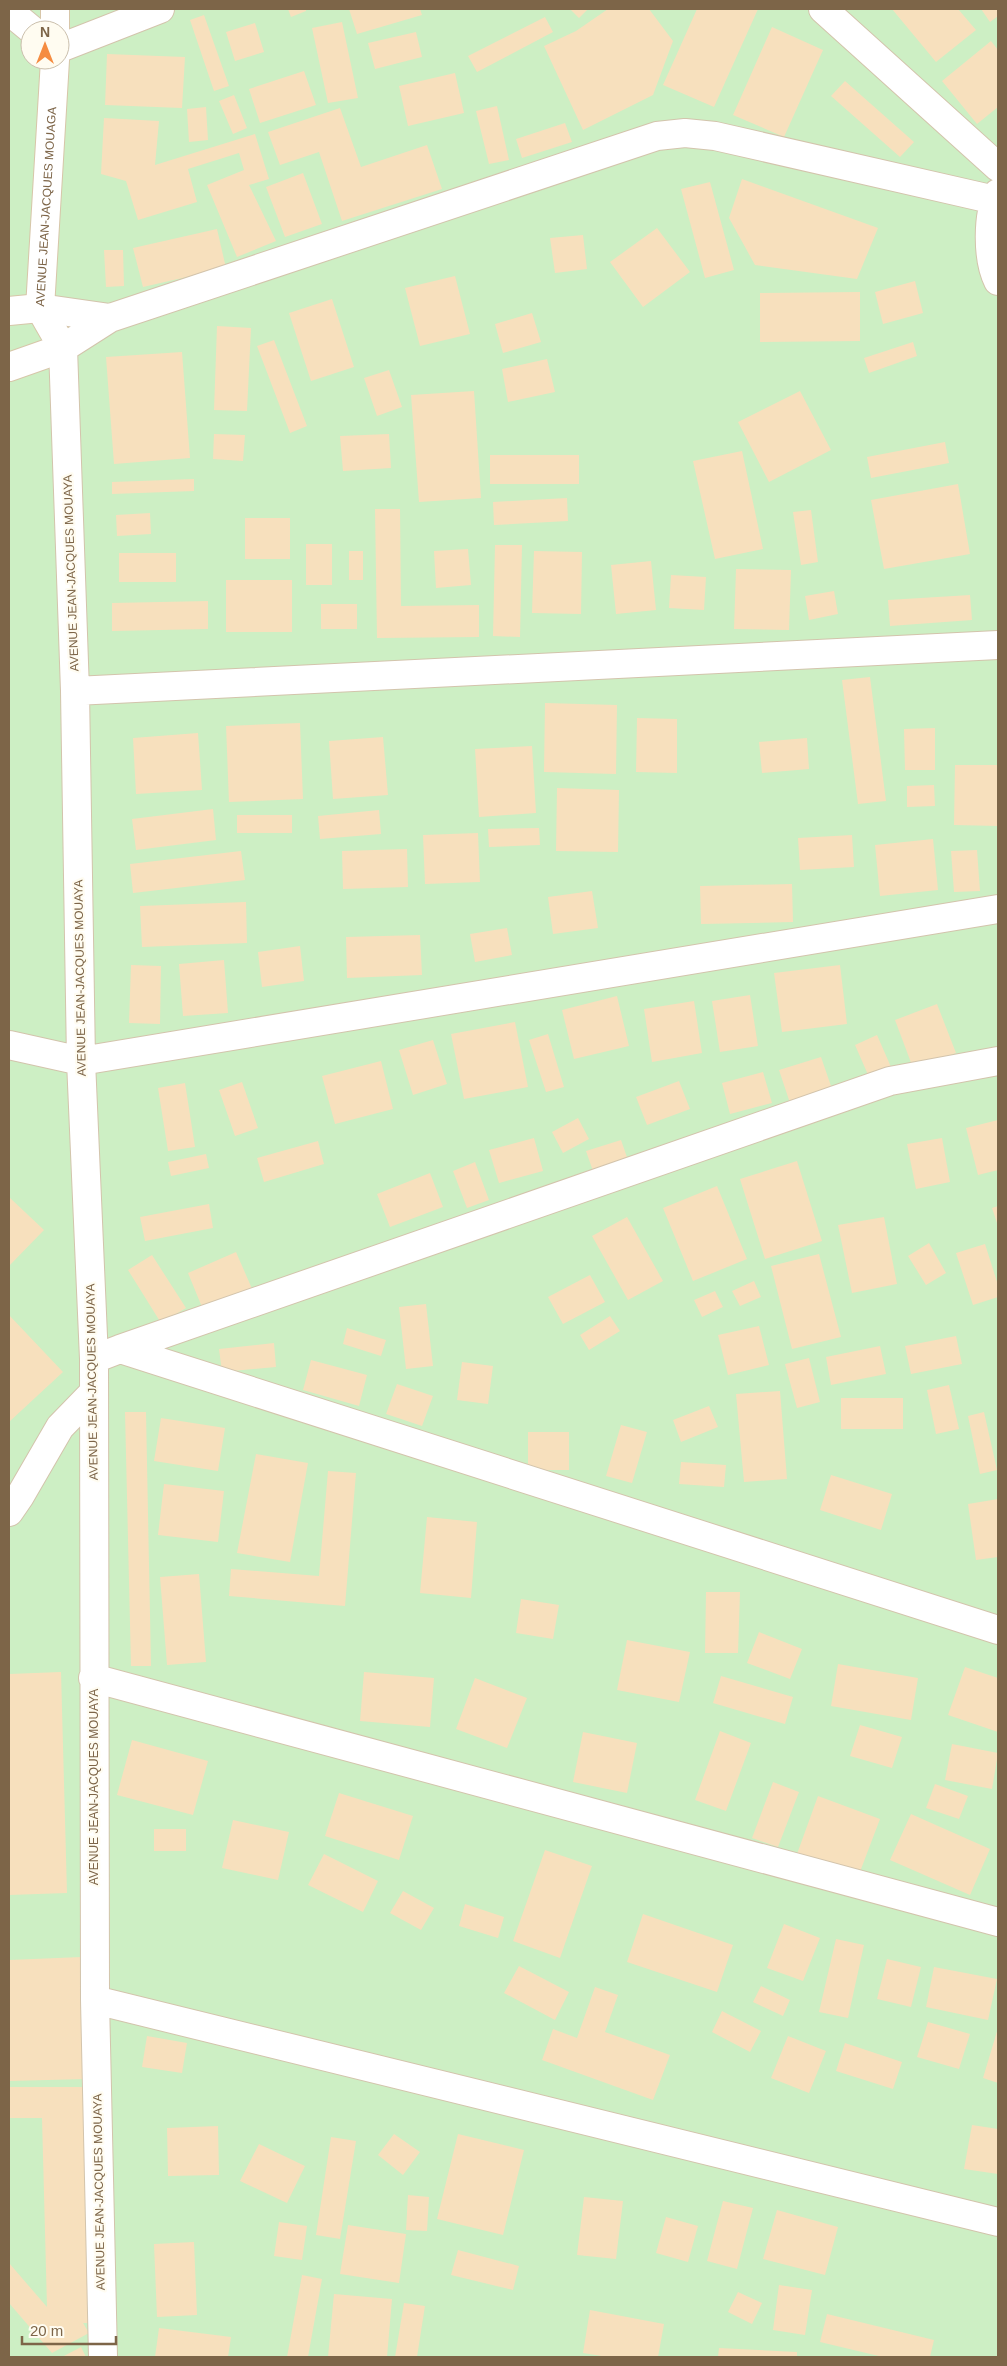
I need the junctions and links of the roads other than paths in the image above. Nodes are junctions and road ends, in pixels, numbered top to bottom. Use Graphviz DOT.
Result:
graph roads {
  1 [pos="160,9"];
  2 [pos="823,9"];
  3 [pos="9,10"];
  4 [pos="20,20"];
  5 [pos="70,44"];
  6 [pos="54,70"];
  7 [pos="998,167"];
  8 [pos="997,197"];
  9 [pos="998,281"];
  10 [pos="40,308"];
  11 [pos="9,311"];
  12 [pos="110,318"];
  13 [pos="63,348"];
  14 [pos="9,367"];
  15 [pos="998,646"];
  16 [pos="75,691"];
  17 [pos="998,910"];
  18 [pos="9,1045"];
  19 [pos="998,1060"];
  20 [pos="81,1061"];
  21 [pos="120,1349"];
  22 [pos="94,1358"];
  23 [pos="92,1394"];
  24 [pos="13,1497"];
  25 [pos="998,1630"];
  26 [pos="93,1678"];
  27 [pos="998,1922"];
  28 [pos="95,2000"];
  29 [pos="998,2222"];
  30 [pos="103,2357"];
  1 -- 5 [label="street"];
  2 -- 7 [label="street"];
  3 -- 4 [label="street"];
  6 -- 10 [label="street, AVENUE JEAN-JACQUES MOUAGA"];
  8 -- 9 [label="street"];
  8 -- 12 [label="street"];
  10 -- 11 [label="street"];
  10 -- 12 [label="street"];
  10 -- 13 [label="street, AVENUE JEAN-JACQUES MOUAGA"];
  12 -- 13 [label="street"];
  13 -- 14 [label="street"];
  13 -- 16 [label="street, AVENUE JEAN-JACQUES MOUAYA"];
  15 -- 16 [label="street"];
  16 -- 20 [label="street, AVENUE JEAN-JACQUES MOUAYA"];
  17 -- 20 [label="street"];
  18 -- 20 [label="street"];
  19 -- 21 [label="street"];
  20 -- 22 [label="street, AVENUE JEAN-JACQUES MOUAYA"];
  21 -- 22 [label="street"];
  21 -- 25 [label="street"];
  22 -- 23 [label="street, AVENUE JEAN-JACQUES MOUAYA"];
  23 -- 24 [label="street"];
  23 -- 26 [label="street, AVENUE JEAN-JACQUES MOUAYA"];
  26 -- 27 [label="street"];
  26 -- 28 [label="street, AVENUE JEAN-JACQUES MOUAYA"];
  28 -- 29 [label="street"];
  28 -- 30 [label="street, AVENUE JEAN-JACQUES MOUAYA"];
}
